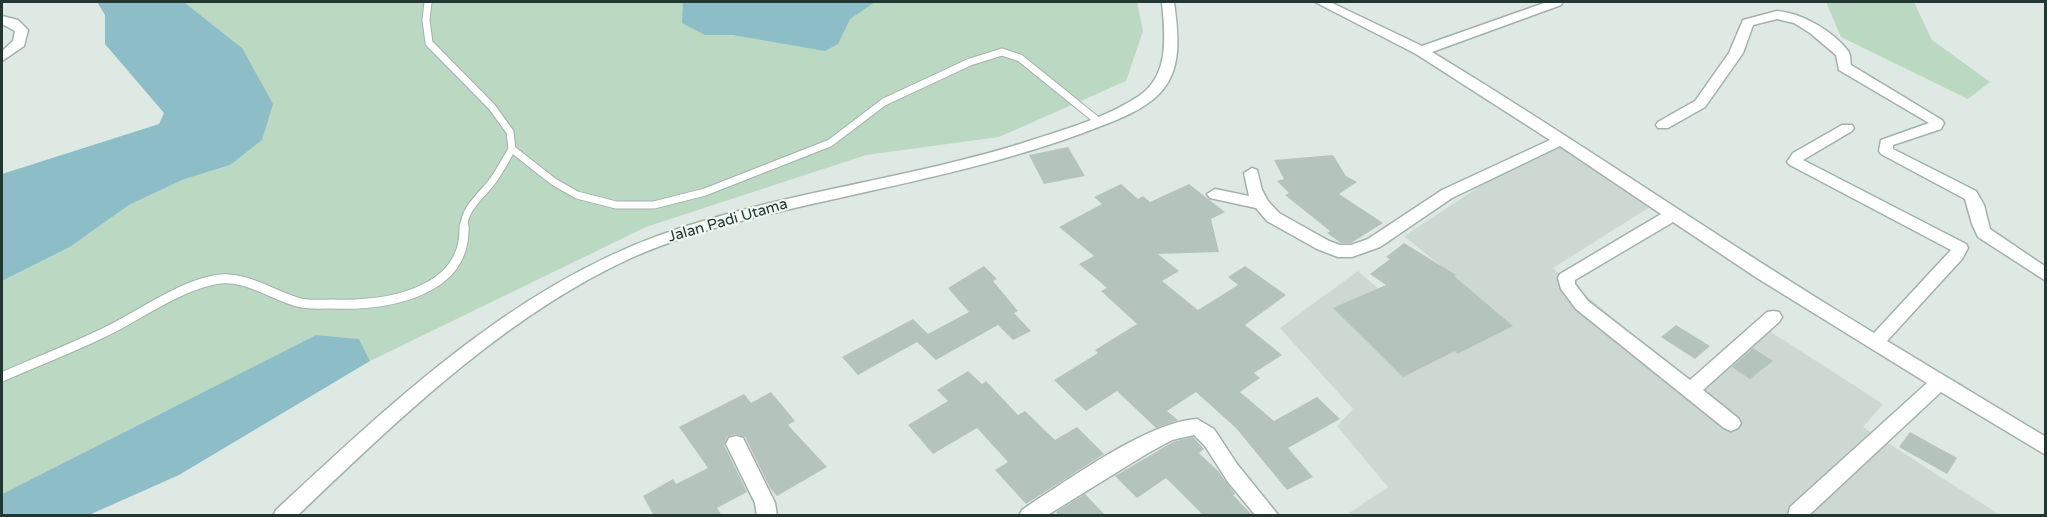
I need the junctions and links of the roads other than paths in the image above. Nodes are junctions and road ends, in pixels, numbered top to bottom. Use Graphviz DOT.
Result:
graph roads {
  1 [pos="428,2"];
  2 [pos="1168,2"];
  3 [pos="1321,2"];
  4 [pos="1557,2"];
  5 [pos="2,20"];
  6 [pos="1421,51"];
  7 [pos="2,57"];
  8 [pos="1098,121"];
  9 [pos="1663,125"];
  10 [pos="1847,128"];
  11 [pos="1561,140"];
  12 [pos="512,149"];
  13 [pos="1252,173"];
  14 [pos="1215,194"];
  15 [pos="1261,204"];
  16 [pos="1672,215"];
  17 [pos="1979,224"];
  18 [pos="1960,248"];
  19 [pos="2046,276"];
  20 [pos="1773,317"];
  21 [pos="1875,343"];
  22 [pos="2,377"];
  23 [pos="1939,383"];
  24 [pos="1690,390"];
  25 [pos="1731,423"];
  26 [pos="736,444"];
  27 [pos="2046,447"];
  28 [pos="1797,513"];
  29 [pos="283,516"];
  30 [pos="766,516"];
  31 [pos="1029,516"];
  32 [pos="1269,516"];
  1 -- 12 [label="lane"];
  2 -- 8 [label="street, Jalan Padi Utama"];
  3 -- 6 [label="street"];
  4 -- 6 [label="street"];
  5 -- 7 [label="street"];
  6 -- 11 [label="street"];
  8 -- 12 [label="lane"];
  8 -- 29 [label="street, Jalan Padi Utama"];
  9 -- 17 [label="street"];
  10 -- 18 [label="street"];
  11 -- 15 [label="street"];
  11 -- 16 [label="street"];
  12 -- 22 [label="lane"];
  13 -- 15 [label="street"];
  14 -- 15 [label="street"];
  16 -- 21 [label="street"];
  16 -- 24 [label="street"];
  17 -- 18 [label="street"];
  17 -- 19 [label="street"];
  18 -- 21 [label="street"];
  20 -- 24 [label="street"];
  21 -- 23 [label="street"];
  23 -- 27 [label="street"];
  23 -- 28 [label="street"];
  24 -- 25 [label="street"];
  26 -- 30 [label="street"];
  31 -- 32 [label="street"];
}
